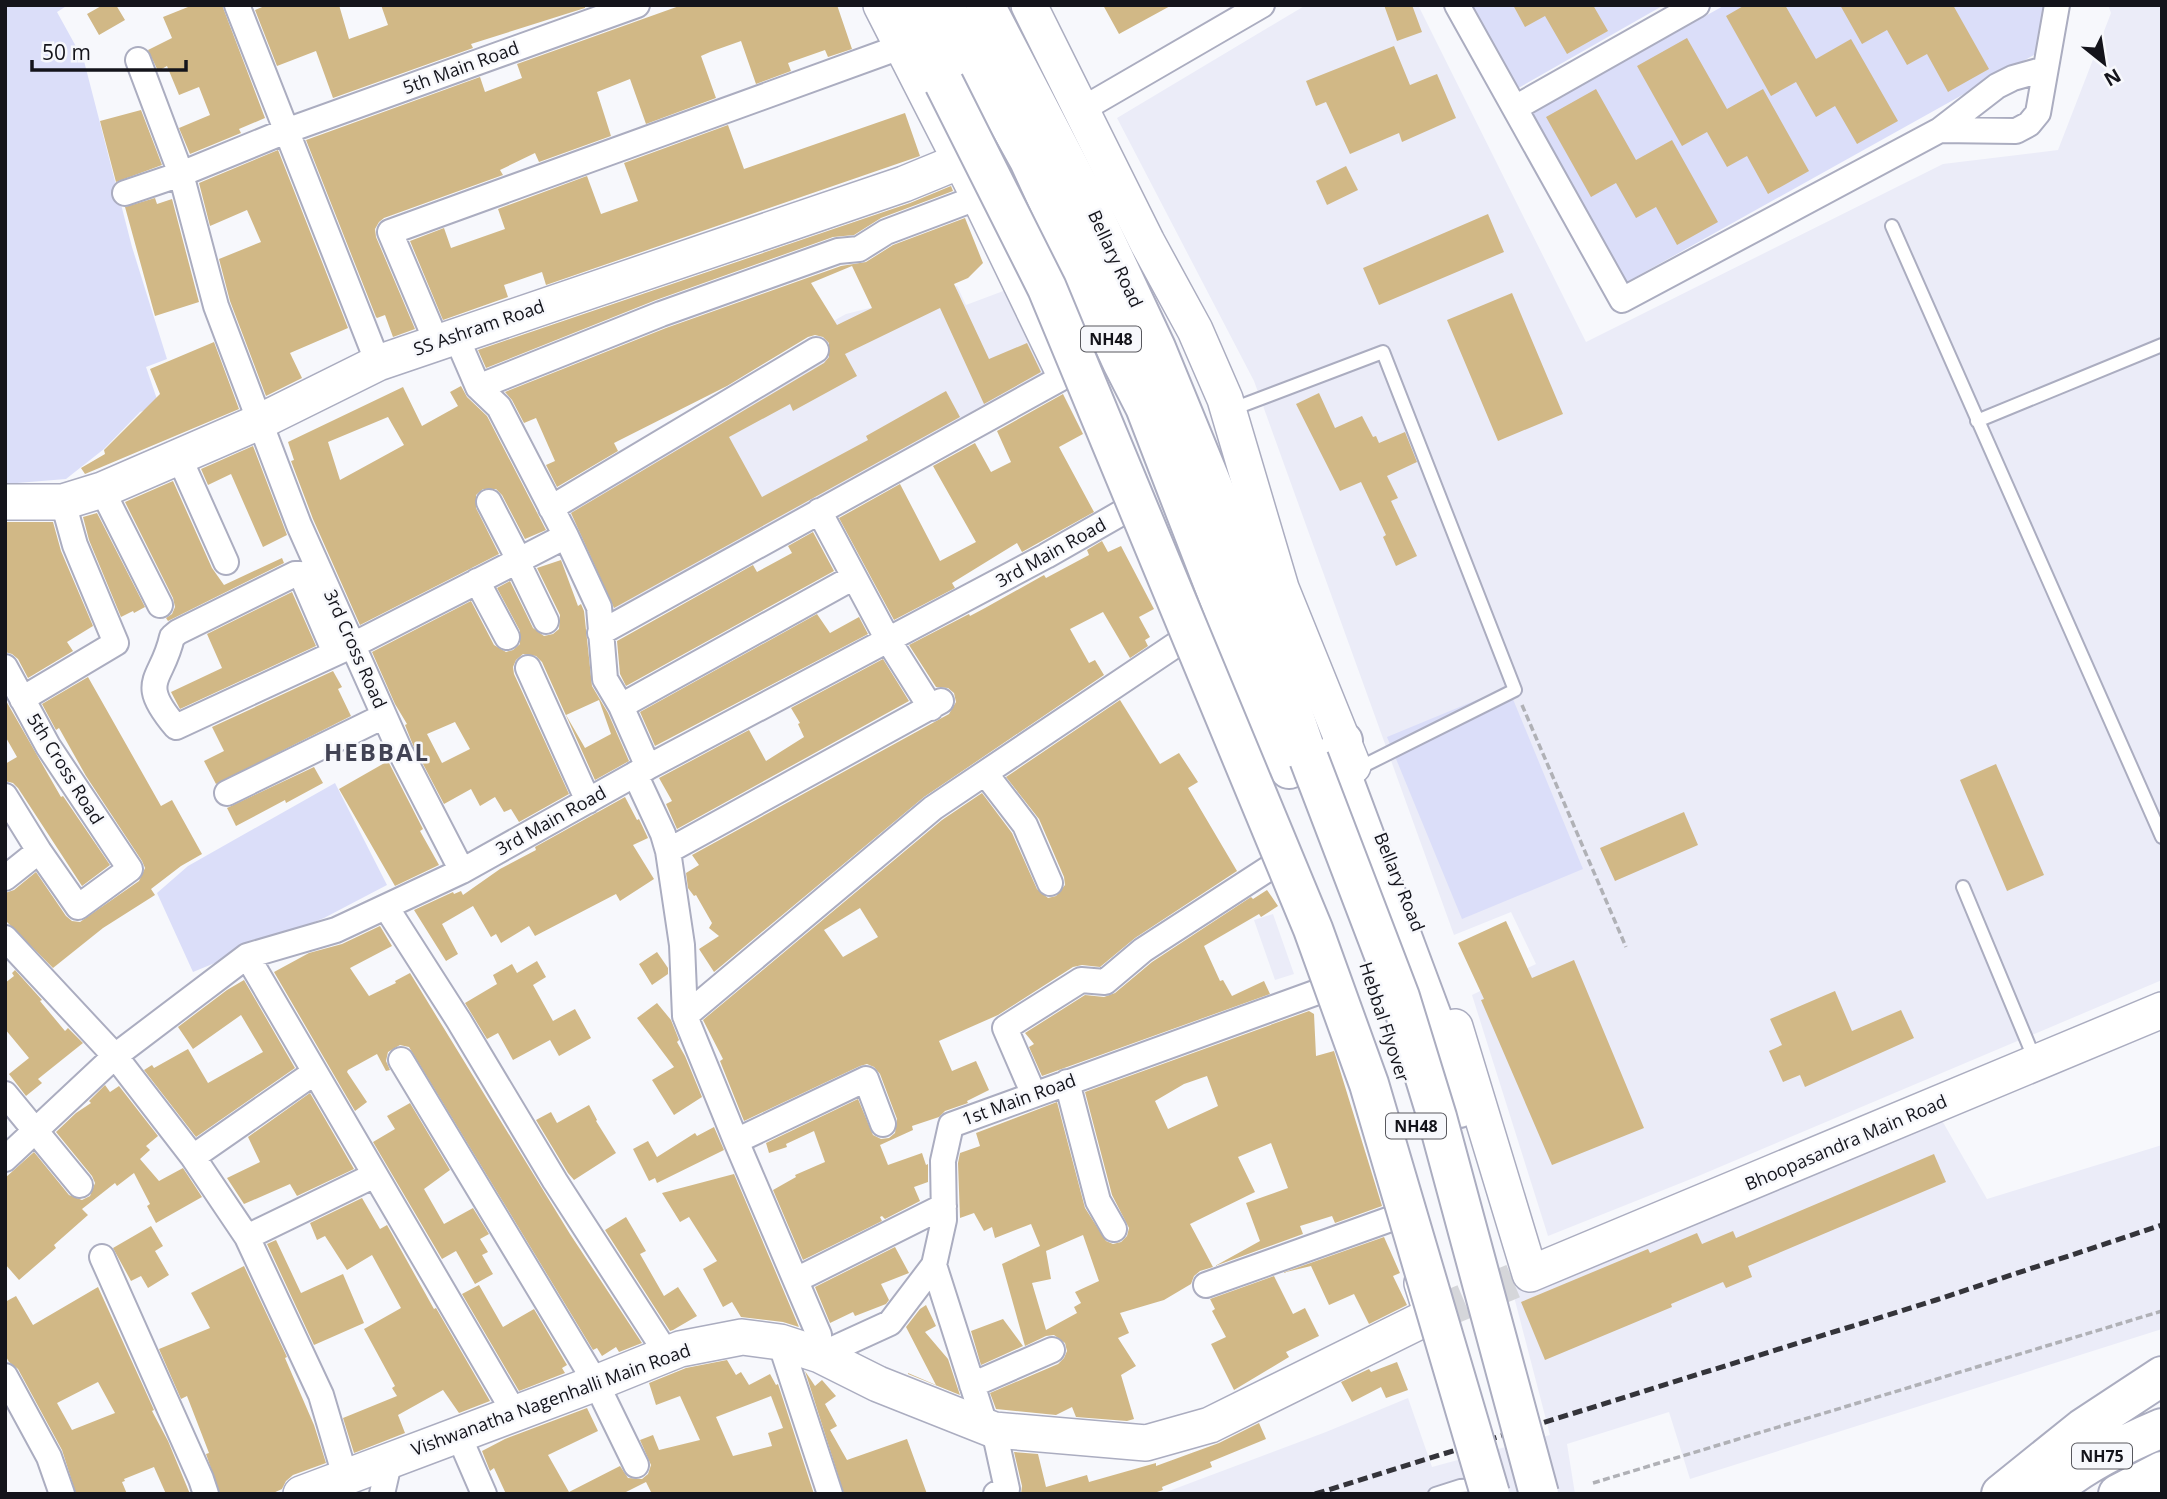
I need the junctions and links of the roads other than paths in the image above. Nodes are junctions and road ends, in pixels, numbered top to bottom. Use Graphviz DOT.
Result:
graph roads {
  1 [pos="237,5"];
  2 [pos="637,5"];
  3 [pos="881,5"];
  4 [pos="906,5"];
  5 [pos="943,5"];
  6 [pos="985,5"];
  7 [pos="1028,5"];
  8 [pos="1262,5"];
  9 [pos="1457,5"];
  10 [pos="1696,5"];
  11 [pos="2057,5"];
  12 [pos="903,46"];
  13 [pos="138,60"];
  14 [pos="2045,69"];
  15 [pos="1514,108"];
  16 [pos="1081,110"];
  17 [pos="1940,130"];
  18 [pos="286,131"];
  19 [pos="960,161"];
  20 [pos="181,174"];
  21 [pos="125,193"];
  22 [pos="979,197"];
  23 [pos="1892,226"];
  24 [pos="447,339"];
  25 [pos="2162,345"];
  26 [pos="816,350"];
  27 [pos="378,363"];
  28 [pos="1065,376"];
  29 [pos="478,387"];
  30 [pos="1230,410"];
  31 [pos="1977,421"];
  32 [pos="259,422"];
  33 [pos="179,457"];
  34 [pos="103,490"];
  35 [pos="5,502"];
  36 [pos="63,502"];
  37 [pos="489,502"];
  38 [pos="551,508"];
  39 [pos="819,511"];
  40 [pos="1123,512"];
  41 [pos="566,536"];
  42 [pos="518,560"];
  43 [pos="226,562"];
  44 [pos="854,577"];
  45 [pos="477,581"];
  46 [pos="159,605"];
  47 [pos="546,621"];
  48 [pos="1175,631"];
  49 [pos="600,633"];
  50 [pos="507,637"];
  51 [pos="888,640"];
  52 [pos="344,649"];
  53 [pos="5,667"];
  54 [pos="528,668"];
  55 [pos="1252,684"];
  56 [pos="22,699"];
  57 [pos="621,706"];
  58 [pos="384,716"];
  59 [pos="1349,756"];
  60 [pos="1299,764"];
  61 [pos="641,771"];
  62 [pos="985,773"];
  63 [pos="227,793"];
  64 [pos="5,796"];
  65 [pos="588,801"];
  66 [pos="2162,837"];
  67 [pos="39,851"];
  68 [pos="668,851"];
  69 [pos="1274,865"];
  70 [pos="462,871"];
  71 [pos="5,878"];
  72 [pos="1050,883"];
  73 [pos="1963,887"];
  74 [pos="386,907"];
  75 [pos="5,937"];
  76 [pos="247,956"];
  77 [pos="1323,990"];
  78 [pos="2162,1010"];
  79 [pos="685,1016"];
  80 [pos="116,1056"];
  81 [pos="401,1060"];
  82 [pos="2037,1063"];
  83 [pos="315,1072"];
  84 [pos="1067,1082"];
  85 [pos="5,1094"];
  86 [pos="1034,1095"];
  87 [pos="883,1124"];
  88 [pos="36,1129"];
  89 [pos="736,1141"];
  90 [pos="193,1157"];
  91 [pos="5,1159"];
  92 [pos="375,1175"];
  93 [pos="80,1185"];
  94 [pos="944,1206"];
  95 [pos="1399,1216"];
  96 [pos="1114,1229"];
  97 [pos="247,1237"];
  98 [pos="102,1257"];
  99 [pos="934,1265"];
  100 [pos="1530,1275"];
  101 [pos="796,1280"];
  102 [pos="1206,1285"];
  103 [pos="780,1342"];
  104 [pos="1052,1350"];
  105 [pos="667,1354"];
  106 [pos="820,1355"];
  107 [pos="5,1376"];
  108 [pos="2162,1376"];
  109 [pos="596,1383"];
  110 [pos="972,1385"];
  111 [pos="514,1412"];
  112 [pos="2162,1427"];
  113 [pos="990,1429"];
  114 [pos="458,1434"];
  115 [pos="390,1459"];
  116 [pos="636,1465"];
  117 [pos="2162,1471"];
  118 [pos="345,1476"];
  119 [pos="1577,1488"];
  120 [pos="1489,1491"];
  121 [pos="62,1494"];
  122 [pos="206,1494"];
  123 [pos="302,1494"];
  124 [pos="382,1494"];
  125 [pos="484,1494"];
  126 [pos="830,1494"];
  127 [pos="996,1494"];
  128 [pos="1435,1494"];
  129 [pos="1539,1494"];
  130 [pos="2001,1494"];
  131 [pos="2048,1494"];
  132 [pos="2118,1494"];
  1 -- 18 [label="street"];
  2 -- 18 [label="street, 5th Main Road"];
  3 -- 12 [label="street"];
  4 -- 120 [label="highway, bridge"];
  5 -- 55 [label="highway, Bellary Road / NH48"];
  6 -- 60 [label="highway, Bellary Road / NH48"];
  7 -- 16 [label="street, Bellary Road"];
  8 -- 16 [label="street"];
  9 -- 15 [label="street"];
  10 -- 15 [label="street"];
  11 -- 14 [label="street"];
  12 -- 19 [label="street"];
  12 -- 24 [label="street"];
  13 -- 20 [label="street, 3rd Cross Road"];
  14 -- 17 [label="street"];
  14 -- 17 [label="street"];
  15 -- 17 [label="street"];
  16 -- 30 [label="street, Bellary Road"];
  18 -- 20 [label="street, 5th Main Road"];
  18 -- 27 [label="street"];
  19 -- 22 [label="street"];
  19 -- 24 [label="street, SS Ashram Road"];
  20 -- 21 [label="street, 5th Main Road"];
  20 -- 32 [label="street, 3rd Cross Road"];
  22 -- 28 [label="street"];
  22 -- 29 [label="street"];
  23 -- 31 [label="lane"];
  24 -- 27 [label="street, SS Ashram Road"];
  24 -- 29 [label="street"];
  25 -- 31 [label="lane"];
  26 -- 38 [label="street"];
  27 -- 32 [label="street, SS Ashram Road"];
  28 -- 39 [label="street"];
  28 -- 40 [label="street"];
  29 -- 38 [label="street"];
  30 -- 59 [label="street, Bellary Road"];
  30 -- 59 [label="lane"];
  31 -- 66 [label="lane"];
  32 -- 33 [label="street, SS Ashram Road"];
  32 -- 52 [label="street, 3rd Cross Road"];
  33 -- 34 [label="street, SS Ashram Road"];
  33 -- 43 [label="street"];
  34 -- 36 [label="street, SS Ashram Road"];
  34 -- 46 [label="street"];
  35 -- 36 [label="street, SS Ashram Road"];
  36 -- 56 [label="street"];
  37 -- 42 [label="street"];
  38 -- 41 [label="street"];
  39 -- 44 [label="street"];
  39 -- 49 [label="street"];
  40 -- 48 [label="street"];
  40 -- 51 [label="street, 3rd Main Road"];
  41 -- 42 [label="street"];
  41 -- 49 [label="street"];
  42 -- 45 [label="street"];
  42 -- 47 [label="street"];
  44 -- 51 [label="street"];
  44 -- 57 [label="street"];
  45 -- 50 [label="street"];
  45 -- 52 [label="street"];
  48 -- 55 [label="highway"];
  48 -- 62 [label="street"];
  48 -- 69 [label="street"];
  49 -- 57 [label="street"];
  51 -- 61 [label="street, 3rd Main Road"];
  51 -- 68 [label="street"];
  52 -- 52 [label="street"];
  52 -- 58 [label="street, 3rd Cross Road"];
  53 -- 56 [label="street, 5th Cross Road"];
  54 -- 65 [label="street"];
  55 -- 60 [label="highway, Hebbal Flyover / NH48"];
  56 -- 67 [label="street, 5th Cross Road"];
  57 -- 61 [label="street"];
  58 -- 63 [label="street"];
  58 -- 70 [label="street, 3rd Cross Road"];
  59 -- 100 [label="street, Bellary Road"];
  59 -- 119 [label="highway, NH48"];
  60 -- 120 [label="highway, Hebbal Flyover / NH48"];
  60 -- 129 [label="highway, Hebbal Flyover, bridge"];
  61 -- 65 [label="street, 3rd Main Road"];
  61 -- 68 [label="street"];
  62 -- 72 [label="street"];
  62 -- 79 [label="street"];
  64 -- 67 [label="street"];
  65 -- 70 [label="street, 3rd Main Road"];
  67 -- 71 [label="street"];
  68 -- 79 [label="street"];
  69 -- 77 [label="street"];
  69 -- 86 [label="street"];
  70 -- 74 [label="street, 3rd Main Road"];
  73 -- 82 [label="lane"];
  74 -- 76 [label="street, 3rd Main Road"];
  74 -- 105 [label="street"];
  75 -- 80 [label="street"];
  76 -- 80 [label="street, 3rd Main Road"];
  76 -- 83 [label="street"];
  77 -- 84 [label="street, 1st Main Road"];
  77 -- 95 [label="street"];
  78 -- 82 [label="street, Bhoopasandra Main Road"];
  79 -- 89 [label="street"];
  80 -- 88 [label="street, 3rd Main Road"];
  80 -- 90 [label="street"];
  81 -- 109 [label="street"];
  82 -- 100 [label="street, Bhoopasandra Main Road"];
  83 -- 90 [label="street"];
  83 -- 92 [label="street"];
  84 -- 86 [label="street, 1st Main Road"];
  84 -- 96 [label="street"];
  85 -- 88 [label="street"];
  86 -- 94 [label="street, 1st Main Road"];
  87 -- 89 [label="street"];
  88 -- 91 [label="street, 3rd Main Road"];
  88 -- 93 [label="street"];
  89 -- 101 [label="street"];
  90 -- 97 [label="street"];
  92 -- 97 [label="street"];
  92 -- 111 [label="street"];
  94 -- 99 [label="street, 1st Main Road"];
  94 -- 101 [label="street"];
  95 -- 102 [label="street"];
  95 -- 113 [label="street, Vishwanatha Nagenhalli Main Road"];
  97 -- 118 [label="street"];
  98 -- 122 [label="street"];
  99 -- 106 [label="street, 1st Main Road"];
  99 -- 110 [label="street"];
  101 -- 106 [label="street"];
  103 -- 105 [label="street, Vishwanatha Nagenhalli Main Road"];
  103 -- 106 [label="street, Vishwanatha Nagenhalli Main Road"];
  103 -- 126 [label="street"];
  104 -- 110 [label="street"];
  105 -- 109 [label="street, Vishwanatha Nagenhalli Main Road"];
  106 -- 113 [label="street, Vishwanatha Nagenhalli Main Road"];
  107 -- 121 [label="street"];
  108 -- 130 [label="highway"];
  109 -- 111 [label="street, Vishwanatha Nagenhalli Main Road"];
  109 -- 116 [label="street"];
  110 -- 113 [label="street"];
  111 -- 114 [label="street, Vishwanatha Nagenhalli Main Road"];
  112 -- 131 [label="highway, NH75"];
  113 -- 127 [label="street"];
  114 -- 115 [label="street, Vishwanatha Nagenhalli Main Road"];
  114 -- 125 [label="street"];
  115 -- 118 [label="street, Vishwanatha Nagenhalli Main Road"];
  115 -- 124 [label="street"];
  117 -- 132 [label="highway, NH75"];
  118 -- 123 [label="street, Vishwanatha Nagenhalli Main Road"];
  120 -- 128 [label="lane"];
}
